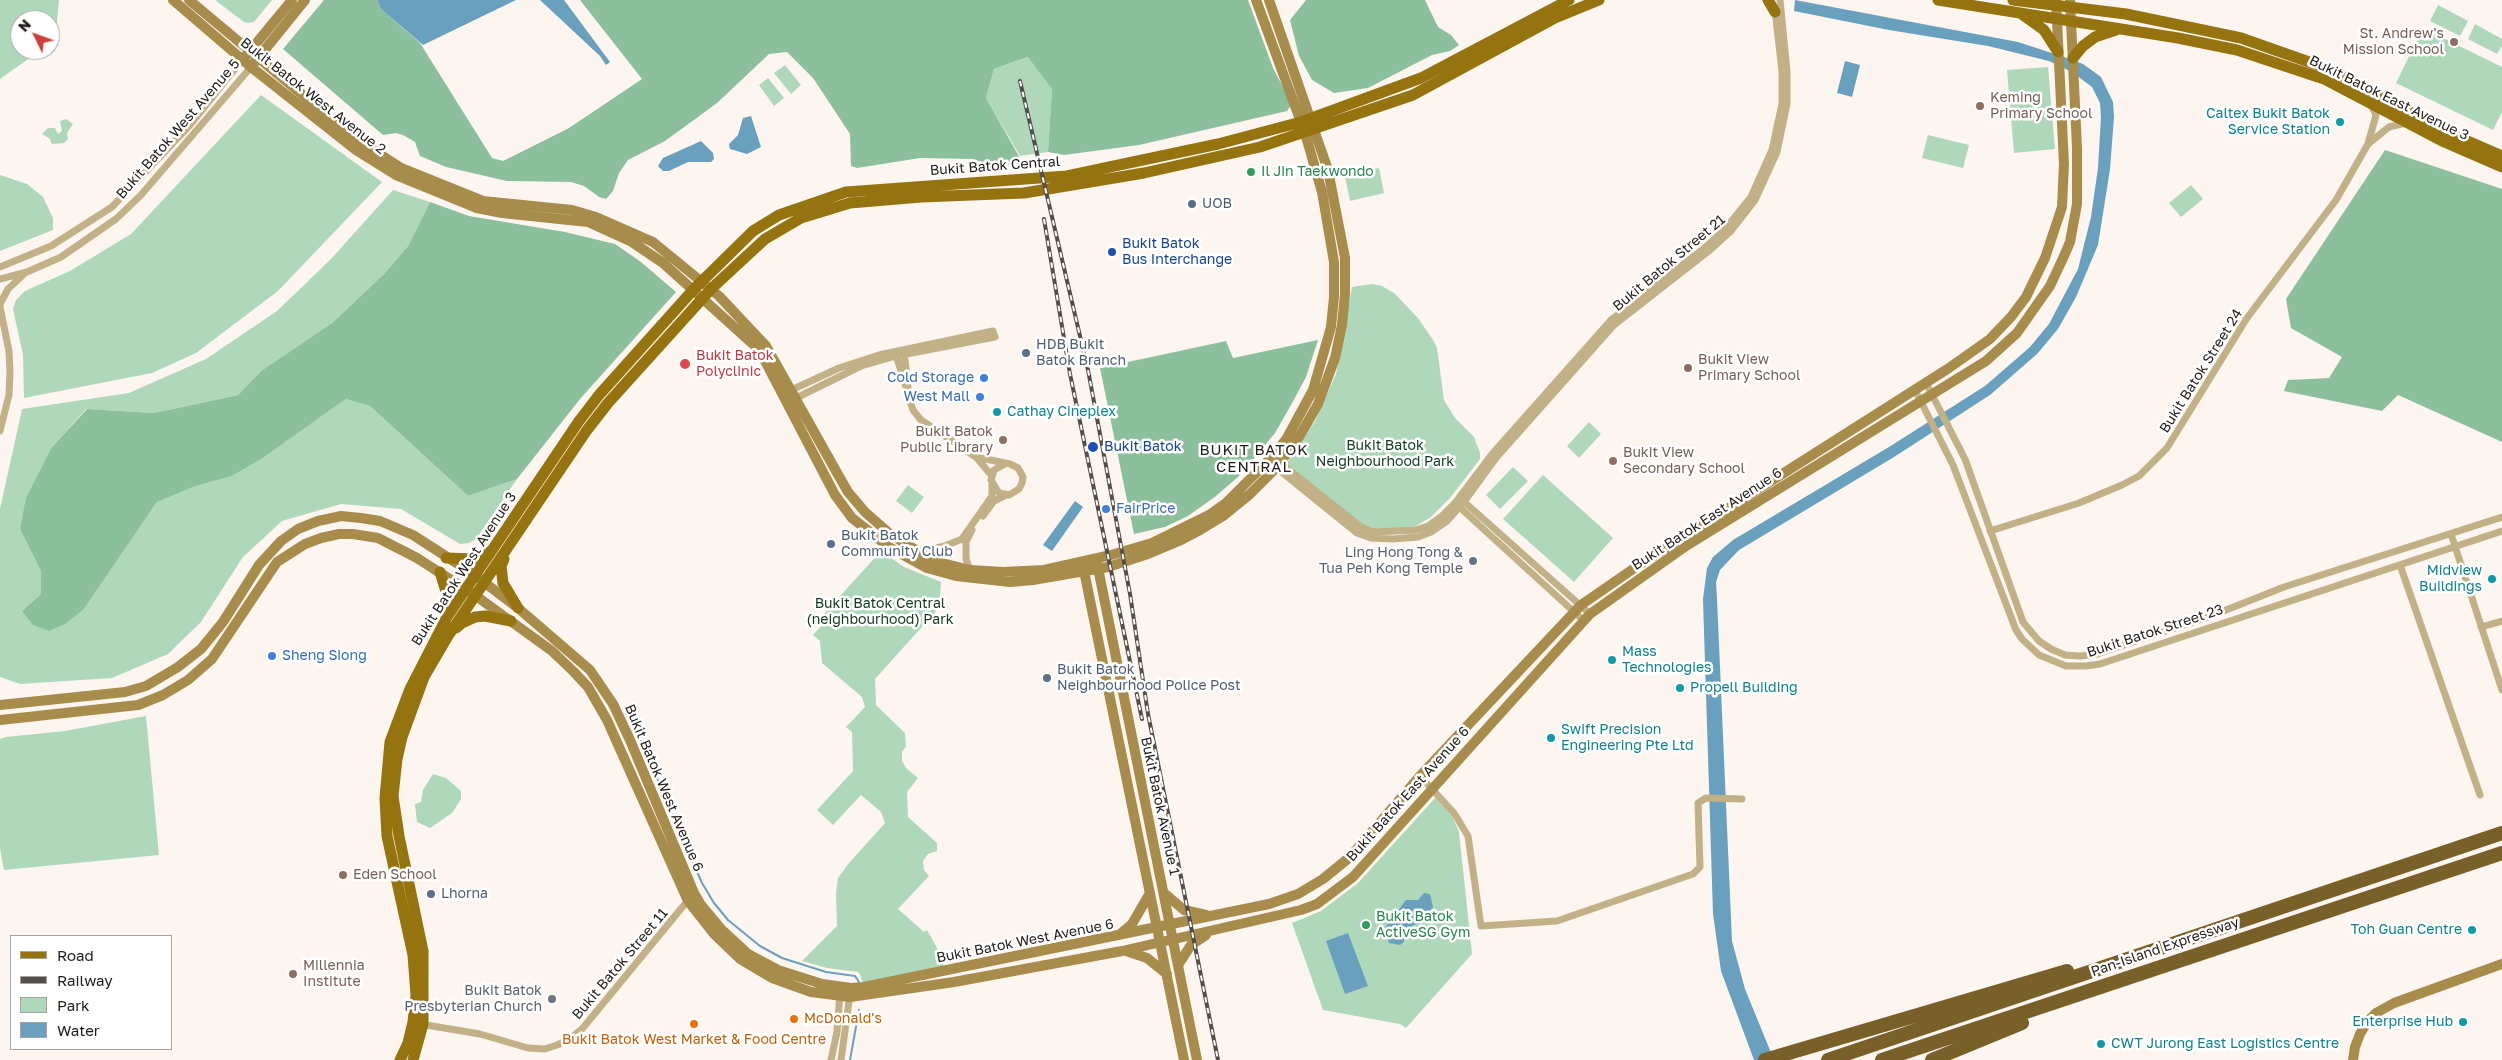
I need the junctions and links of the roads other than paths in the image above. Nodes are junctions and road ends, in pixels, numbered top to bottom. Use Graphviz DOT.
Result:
graph roads {
  1 [pos="173,0"];
  2 [pos="189,0"];
  3 [pos="292,0"];
  4 [pos="305,0"];
  5 [pos="1256,0"];
  6 [pos="1269,0"];
  7 [pos="1569,0"];
  8 [pos="1599,0"];
  9 [pos="1768,0"];
  10 [pos="1773,0"];
  11 [pos="1780,0"];
  12 [pos="1938,0"];
  13 [pos="2013,0"];
  14 [pos="2093,0"];
  15 [pos="2056,2"];
  16 [pos="2070,4"];
  17 [pos="1775,12"];
  18 [pos="2017,12"];
  19 [pos="2110,12"];
  20 [pos="2057,19"];
  21 [pos="2070,21"];
  22 [pos="2118,30"];
  23 [pos="2058,53"];
  24 [pos="245,56"];
  25 [pos="258,59"];
  26 [pos="2073,59"];
  27 [pos="251,67"];
  28 [pos="2369,103"];
  29 [pos="2407,122"];
  30 [pos="1308,126"];
  31 [pos="2368,144"];
  32 [pos="2502,156"];
  33 [pos="2502,168"];
  34 [pos="0,266"];
  35 [pos="27,272"];
  36 [pos="0,279"];
  37 [pos="698,285"];
  38 [pos="707,294"];
  39 [pos="0,306"];
  40 [pos="994,334"];
  41 [pos="904,352"];
  42 [pos="896,353"];
  43 [pos="1926,383"];
  44 [pos="1915,390"];
  45 [pos="908,392"];
  46 [pos="789,396"];
  47 [pos="1933,396"];
  48 [pos="1922,402"];
  49 [pos="0,431"];
  50 [pos="976,457"];
  51 [pos="1274,462"];
  52 [pos="1005,464"];
  53 [pos="992,478"];
  54 [pos="1009,494"];
  55 [pos="1460,502"];
  56 [pos="2502,517"];
  57 [pos="1990,531"];
  58 [pos="2502,532"];
  59 [pos="2451,534"];
  60 [pos="2455,547"];
  61 [pos="492,550"];
  62 [pos="508,550"];
  63 [pos="917,552"];
  64 [pos="446,558"];
  65 [pos="1097,564"];
  66 [pos="2400,565"];
  67 [pos="1083,567"];
  68 [pos="970,570"];
  69 [pos="440,572"];
  70 [pos="475,576"];
  71 [pos="485,583"];
  72 [pos="466,589"];
  73 [pos="476,596"];
  74 [pos="518,608"];
  75 [pos="1578,608"];
  76 [pos="1587,616"];
  77 [pos="447,617"];
  78 [pos="511,621"];
  79 [pos="2502,621"];
  80 [pos="2481,627"];
  81 [pos="448,636"];
  82 [pos="2502,690"];
  83 [pos="3,703"];
  84 [pos="14,719"];
  85 [pos="0,720"];
  86 [pos="0,726"];
  87 [pos="1420,776"];
  88 [pos="1433,788"];
  89 [pos="2480,795"];
  90 [pos="1742,799"];
  91 [pos="2502,833"];
  92 [pos="2502,853"];
  93 [pos="1150,893"];
  94 [pos="1164,893"];
  95 [pos="691,897"];
  96 [pos="1215,916"];
  97 [pos="1170,925"];
  98 [pos="1156,927"];
  99 [pos="1209,932"];
  100 [pos="1116,937"];
  101 [pos="1173,939"];
  102 [pos="1159,942"];
  103 [pos="2170,946"];
  104 [pos="1122,951"];
  105 [pos="2502,964"];
  106 [pos="1178,965"];
  107 [pos="1167,974"];
  108 [pos="845,992"];
  109 [pos="2057,1003"];
  110 [pos="418,1023"];
  111 [pos="400,1060"];
  112 [pos="413,1060"];
  113 [pos="831,1060"];
  114 [pos="842,1060"];
  115 [pos="1184,1060"];
  116 [pos="1197,1060"];
  117 [pos="1765,1060"];
  118 [pos="1828,1060"];
  119 [pos="1882,1060"];
  120 [pos="1932,1060"];
  121 [pos="2353,1060"];
  1 -- 24 [label="main road, Bukit Batok West Avenue 2"];
  2 -- 24 [label="main road, Bukit Batok West Avenue 2"];
  3 -- 24 [label="main road, Bukit Batok West Avenue 5"];
  4 -- 25 [label="main road, Bukit Batok West Avenue 5"];
  5 -- 30 [label="main road"];
  6 -- 30 [label="main road"];
  7 -- 30 [label="main road"];
  8 -- 30 [label="main road"];
  9 -- 17 [label="main road"];
  10 -- 17 [label="street, Bukit Batok Street 21"];
  11 -- 55 [label="street, Bukit Batok Street 21"];
  12 -- 18 [label="main road, Bukit Batok East Avenue 3"];
  13 -- 15 [label="main road, Bukit Batok East Avenue 3"];
  14 -- 19 [label="main road"];
  15 -- 16 [label="main road, Bukit Batok East Avenue 3"];
  15 -- 20 [label="main road, Bukit Batok East Avenue 6"];
  16 -- 19 [label="main road, Bukit Batok East Avenue 3"];
  16 -- 21 [label="main road, Bukit Batok East Avenue 6"];
  17 -- 55 [label="street, Bukit Batok Street 21"];
  18 -- 20 [label="main road, Bukit Batok East Avenue 3"];
  18 -- 23 [label="main road"];
  19 -- 32 [label="main road, Bukit Batok East Avenue 3"];
  20 -- 21 [label="main road, Bukit Batok East Avenue 3"];
  20 -- 23 [label="main road, Bukit Batok East Avenue 6"];
  21 -- 22 [label="main road, Bukit Batok East Avenue 3"];
  21 -- 26 [label="main road, Bukit Batok East Avenue 6"];
  22 -- 26 [label="main road"];
  22 -- 28 [label="main road, Bukit Batok East Avenue 3"];
  23 -- 43 [label="main road, Bukit Batok East Avenue 6"];
  24 -- 25 [label="main road, Bukit Batok West Avenue 2"];
  24 -- 27 [label="main road, Bukit Batok West Avenue 2"];
  24 -- 34 [label="street, Bukit Batok West Avenue 5"];
  25 -- 27 [label="main road, Bukit Batok West Avenue 5"];
  25 -- 37 [label="main road, Bukit Batok West Avenue 2"];
  26 -- 47 [label="main road, Bukit Batok East Avenue 6"];
  27 -- 35 [label="street, Bukit Batok West Avenue 5"];
  27 -- 37 [label="main road, Bukit Batok West Avenue 2"];
  28 -- 29 [label="main road, Bukit Batok East Avenue 3"];
  28 -- 31 [label="street, Bukit Batok Street 24"];
  29 -- 31 [label="street, Bukit Batok Street 24"];
  29 -- 33 [label="main road, Bukit Batok East Avenue 3"];
  30 -- 37 [label="main road, Bukit Batok Central"];
  30 -- 38 [label="main road, Bukit Batok Central"];
  30 -- 51 [label="main road"];
  31 -- 57 [label="street, Bukit Batok Street 24"];
  35 -- 36 [label="street, Bukit Batok West Avenue 5"];
  35 -- 39 [label="street"];
  37 -- 38 [label="main road"];
  37 -- 61 [label="main road, Bukit Batok West Avenue 3"];
  38 -- 46 [label="main road"];
  38 -- 62 [label="main road, Bukit Batok West Avenue 3"];
  39 -- 49 [label="street"];
  40 -- 41 [label="street"];
  41 -- 42 [label="street"];
  41 -- 45 [label="street"];
  42 -- 45 [label="street"];
  42 -- 46 [label="street"];
  43 -- 44 [label="main road, Bukit Batok East Avenue 6"];
  43 -- 47 [label="street, Bukit Batok Street 23"];
  44 -- 48 [label="street, Bukit Batok Street 23"];
  44 -- 75 [label="main road, Bukit Batok East Avenue 6"];
  45 -- 50 [label="street"];
  46 -- 63 [label="main road"];
  46 -- 67 [label="main road"];
  47 -- 48 [label="main road, Bukit Batok East Avenue 6"];
  47 -- 57 [label="street, Bukit Batok Street 23"];
  48 -- 66 [label="street, Bukit Batok Street 23"];
  48 -- 76 [label="main road, Bukit Batok East Avenue 6"];
  50 -- 52 [label="street"];
  50 -- 53 [label="street"];
  51 -- 55 [label="street, Bukit Batok Street 21"];
  51 -- 65 [label="main road"];
  52 -- 53 [label="street"];
  52 -- 54 [label="street"];
  53 -- 54 [label="street"];
  53 -- 63 [label="street"];
  54 -- 68 [label="street"];
  55 -- 75 [label="street"];
  56 -- 59 [label="street, Bukit Batok Street 23"];
  57 -- 59 [label="street, Bukit Batok Street 23"];
  58 -- 60 [label="street, Bukit Batok Street 23"];
  59 -- 60 [label="street"];
  60 -- 66 [label="street, Bukit Batok Street 23"];
  60 -- 80 [label="street"];
  61 -- 64 [label="main road"];
  61 -- 70 [label="main road, Bukit Batok West Avenue 3"];
  62 -- 71 [label="main road, Bukit Batok West Avenue 3"];
  62 -- 74 [label="main road"];
  63 -- 68 [label="main road"];
  64 -- 70 [label="main road, Bukit Batok West Avenue 6"];
  64 -- 83 [label="main road, Bukit Batok West Avenue 6"];
  65 -- 67 [label="main road"];
  65 -- 94 [label="main road, Bukit Batok Avenue 1"];
  66 -- 89 [label="street"];
  67 -- 68 [label="main road"];
  67 -- 93 [label="main road, Bukit Batok Avenue 1"];
  69 -- 72 [label="main road, Bukit Batok West Avenue 6"];
  69 -- 77 [label="main road"];
  69 -- 84 [label="main road, Bukit Batok West Avenue 6"];
  70 -- 71 [label="main road, Bukit Batok West Avenue 6"];
  70 -- 72 [label="main road, Bukit Batok West Avenue 3"];
  71 -- 73 [label="main road, Bukit Batok West Avenue 3"];
  71 -- 74 [label="main road, Bukit Batok West Avenue 6"];
  72 -- 73 [label="main road, Bukit Batok West Avenue 6"];
  72 -- 77 [label="main road, Bukit Batok West Avenue 3"];
  73 -- 78 [label="main road, Bukit Batok West Avenue 6"];
  73 -- 81 [label="main road, Bukit Batok West Avenue 3"];
  74 -- 95 [label="main road, Bukit Batok West Avenue 6"];
  75 -- 76 [label="street"];
  75 -- 87 [label="main road, Bukit Batok East Avenue 6"];
  76 -- 88 [label="main road, Bukit Batok East Avenue 6"];
  77 -- 110 [label="main road, Bukit Batok West Avenue 3"];
  78 -- 81 [label="main road"];
  78 -- 95 [label="main road, Bukit Batok West Avenue 6"];
  79 -- 80 [label="street"];
  80 -- 82 [label="street"];
  81 -- 110 [label="main road, Bukit Batok West Avenue 3"];
  84 -- 85 [label="main road, Bukit Batok West Avenue 6"];
  84 -- 86 [label="main road"];
  87 -- 88 [label="street"];
  87 -- 96 [label="main road, Bukit Batok East Avenue 6"];
  88 -- 90 [label="street"];
  88 -- 99 [label="main road, Bukit Batok East Avenue 6"];
  91 -- 103 [label="highway, Pan-Island Expressway"];
  92 -- 109 [label="highway, Pan-Island Expressway"];
  93 -- 98 [label="main road, Bukit Batok Avenue 1"];
  93 -- 100 [label="main road"];
  94 -- 96 [label="main road"];
  94 -- 97 [label="main road, Bukit Batok Avenue 1"];
  95 -- 108 [label="main road, Bukit Batok West Avenue 6"];
  95 -- 110 [label="street, Bukit Batok Street 11"];
  96 -- 97 [label="main road, Bukit Batok East Avenue 6"];
  97 -- 98 [label="main road, Bukit Batok East Avenue 6"];
  97 -- 101 [label="main road, Bukit Batok Avenue 1"];
  98 -- 100 [label="main road, Bukit Batok West Avenue 6"];
  98 -- 102 [label="main road, Bukit Batok Avenue 1"];
  99 -- 101 [label="main road, Bukit Batok East Avenue 6"];
  99 -- 106 [label="main road"];
  100 -- 108 [label="main road, Bukit Batok West Avenue 6"];
  101 -- 102 [label="main road, Bukit Batok East Avenue 6"];
  101 -- 106 [label="main road, Bukit Batok Avenue 1"];
  102 -- 104 [label="main road, Bukit Batok West Avenue 6"];
  102 -- 107 [label="main road, Bukit Batok Avenue 1"];
  103 -- 117 [label="highway"];
  103 -- 118 [label="highway, Pan-Island Expressway"];
  104 -- 107 [label="main road"];
  104 -- 108 [label="main road, Bukit Batok West Avenue 6"];
  105 -- 121 [label="main road"];
  106 -- 116 [label="main road, Bukit Batok Avenue 1"];
  107 -- 115 [label="main road, Bukit Batok Avenue 1"];
  108 -- 113 [label="street"];
  108 -- 114 [label="street"];
  109 -- 119 [label="highway, Pan-Island Expressway"];
  109 -- 120 [label="highway"];
  110 -- 111 [label="main road, Bukit Batok West Avenue 3"];
  110 -- 112 [label="main road, Bukit Batok West Avenue 3"];
}
